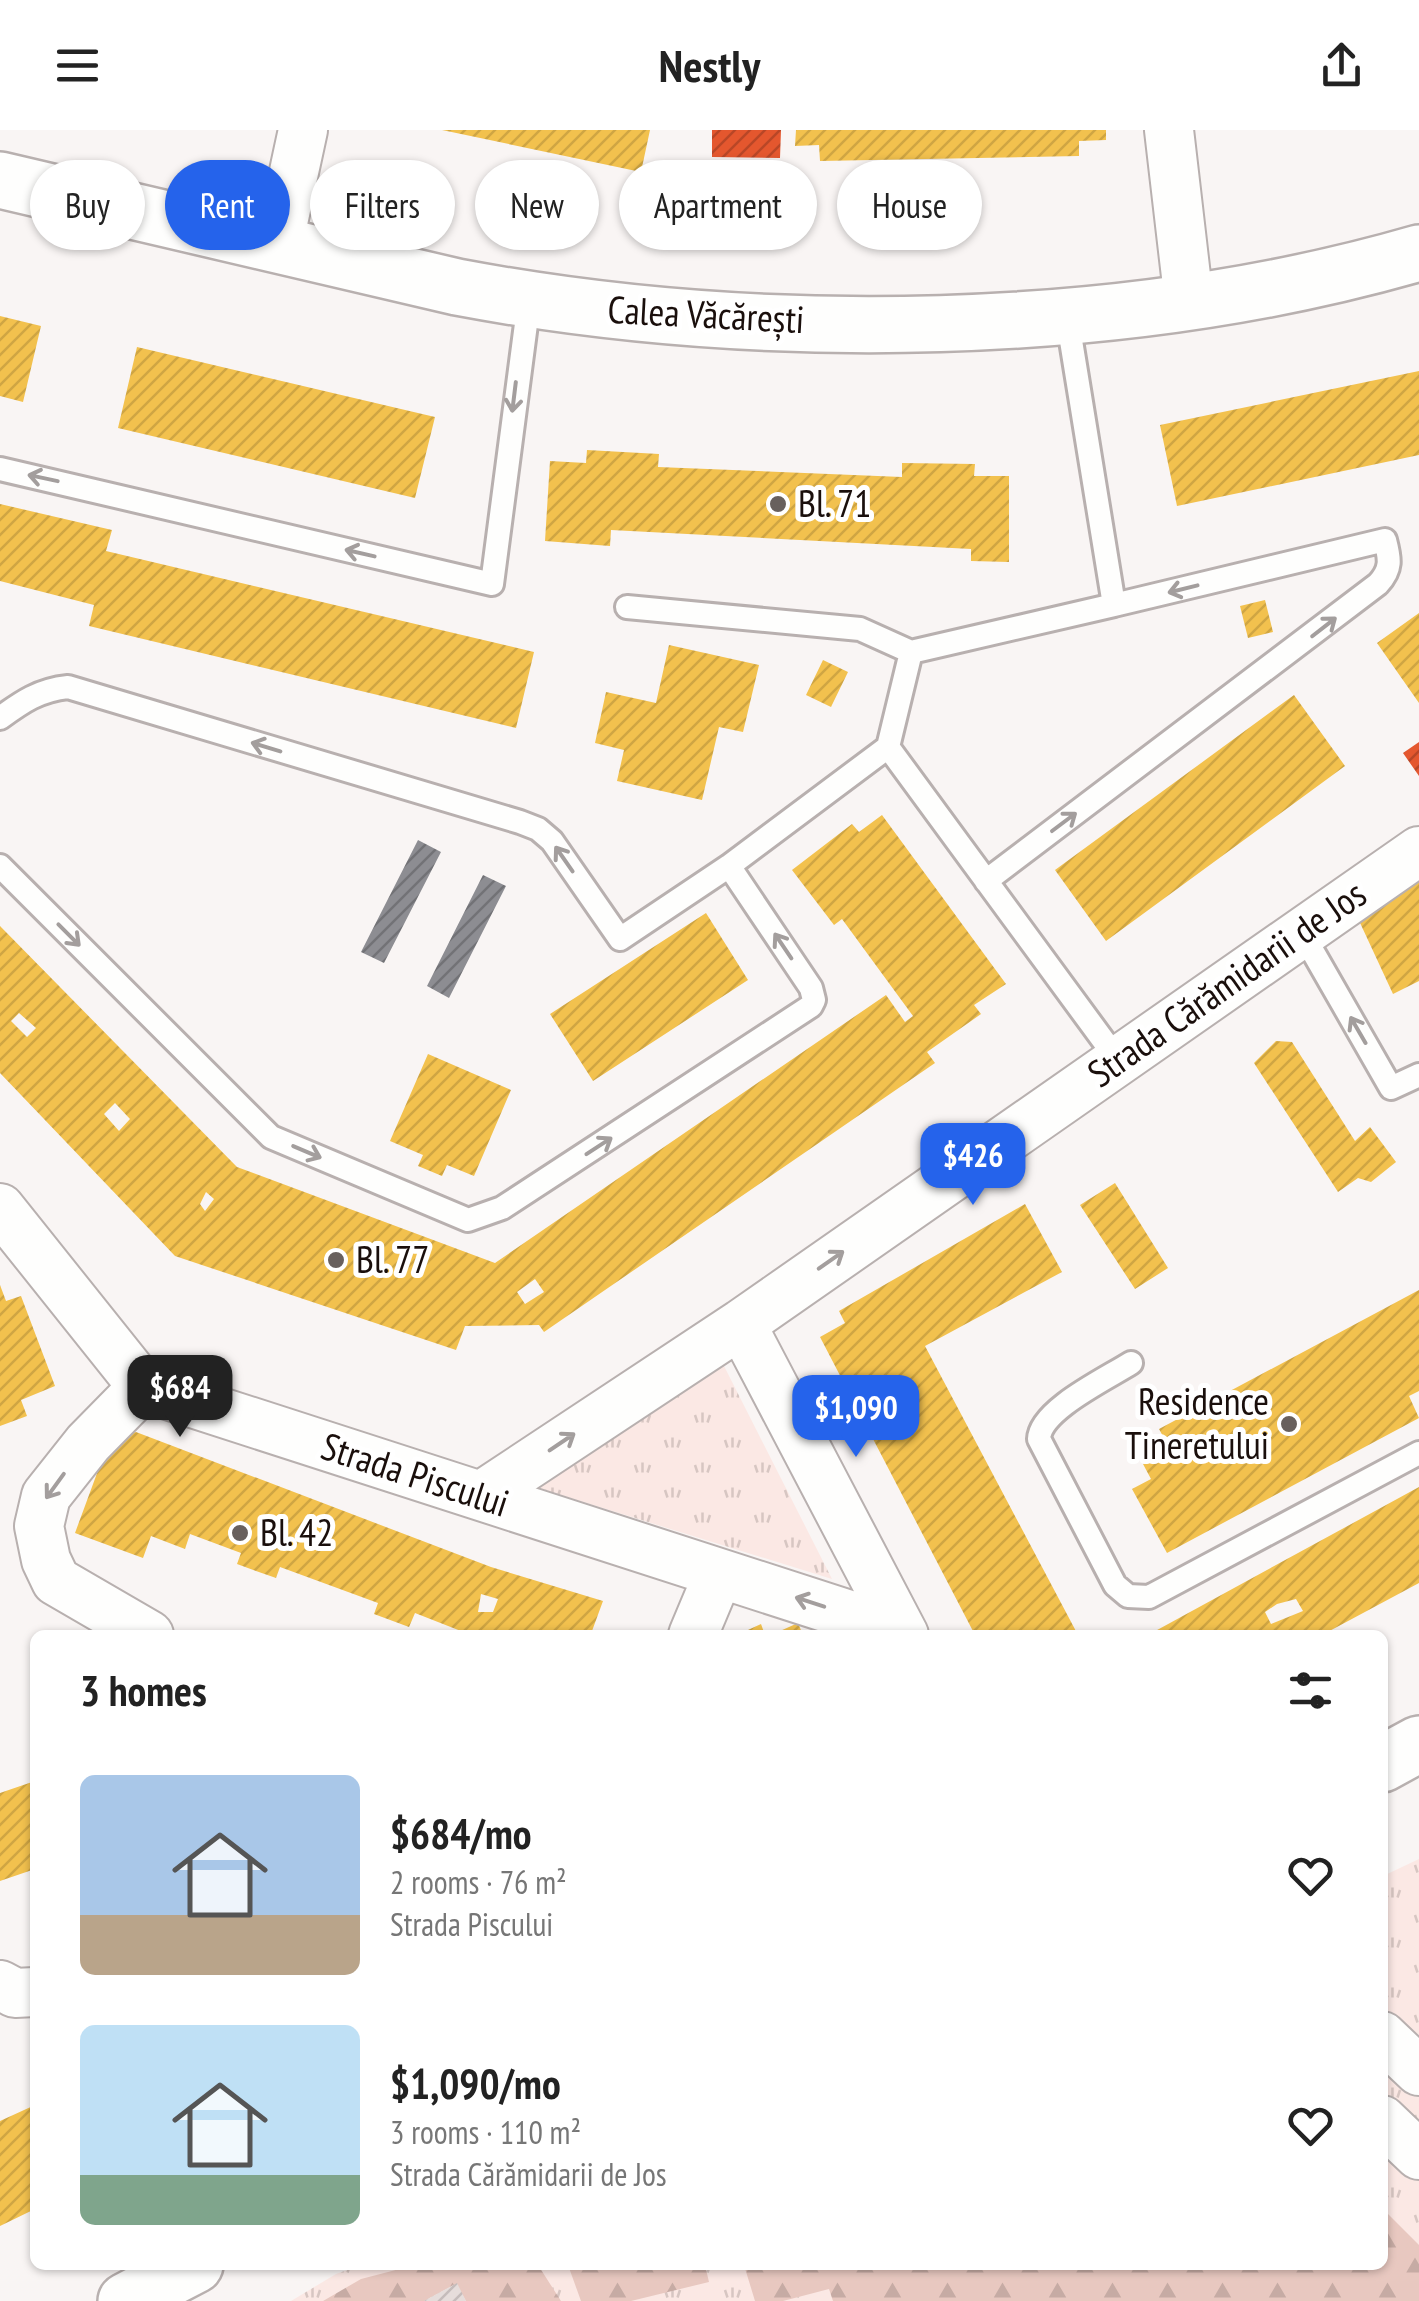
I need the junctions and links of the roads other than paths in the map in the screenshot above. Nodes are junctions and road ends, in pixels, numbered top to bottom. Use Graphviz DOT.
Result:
graph roads {
  1 [pos="303,130"];
  2 [pos="1169,130"];
  3 [pos="0,180"];
  4 [pos="290,190"];
  5 [pos="165,219"];
  6 [pos="290,249"];
  7 [pos="1419,253"];
  8 [pos="528,300"];
  9 [pos="1189,302"];
  10 [pos="1067,316"];
  11 [pos="0,469"];
  12 [pos="627,606"];
  13 [pos="1114,606"];
  14 [pos="911,652"];
  15 [pos="0,718"];
  16 [pos="888,746"];
  17 [pos="1419,851"];
  18 [pos="0,866"];
  19 [pos="729,866"];
  20 [pos="986,880"];
  21 [pos="1301,932"];
  22 [pos="1117,1059"];
  23 [pos="1419,1075"];
  24 [pos="0,1208"];
  25 [pos="741,1324"];
  26 [pos="1130,1363"];
  27 [pos="143,1387"];
  28 [pos="1419,1453"];
  29 [pos="480,1496"];
  30 [pos="719,1573"];
  31 [pos="140,1630"];
  32 [pos="696,1630"];
  33 [pos="891,1630"];
  34 [pos="901,1630"];
  35 [pos="1419,1744"];
  36 [pos="1388,1761"];
  37 [pos="0,1985"];
  38 [pos="30,1992"];
  39 [pos="1388,2126"];
  40 [pos="1419,2156"];
  41 [pos="185,2270"];
  42 [pos="126,2301"];
  1 -- 4 [label="street"];
  2 -- 9 [label="street"];
  3 -- 5 [label="main road, Calea Văcărești"];
  6 -- 8 [label="main road, Calea Văcărești"];
  7 -- 9 [label="main road, Calea Văcărești"];
  8 -- 10 [label="main road, Calea Văcărești"];
  8 -- 11 [label="lane, one-way"];
  9 -- 10 [label="main road, Calea Văcărești"];
  10 -- 13 [label="lane"];
  12 -- 14 [label="lane"];
  13 -- 14 [label="lane"];
  20 -- 13 [label="lane, one-way"];
  14 -- 16 [label="lane"];
  19 -- 15 [label="lane, one-way"];
  16 -- 19 [label="lane"];
  16 -- 20 [label="lane"];
  17 -- 21 [label="street, Strada Cărămidarii de Jos"];
  18 -- 19 [label="lane, one-way"];
  20 -- 22 [label="lane"];
  21 -- 22 [label="street, Strada Cărămidarii de Jos"];
  23 -- 21 [label="lane, one-way"];
  25 -- 22 [label="street, Strada Cărămidarii de Jos, one-way"];
  24 -- 27 [label="street"];
  29 -- 25 [label="street, Strada Cărămidarii de Jos, one-way"];
  25 -- 34 [label="street"];
  26 -- 28 [label="lane"];
  27 -- 29 [label="street, Strada Piscului"];
  27 -- 31 [label="street, one-way"];
  29 -- 30 [label="street, Strada Piscului"];
  30 -- 32 [label="street"];
  33 -- 30 [label="street, Strada Piscului, one-way"];
  35 -- 36 [label="main road"];
  37 -- 38 [label="street"];
  39 -- 40 [label="street"];
  41 -- 42 [label="main road"];
}
